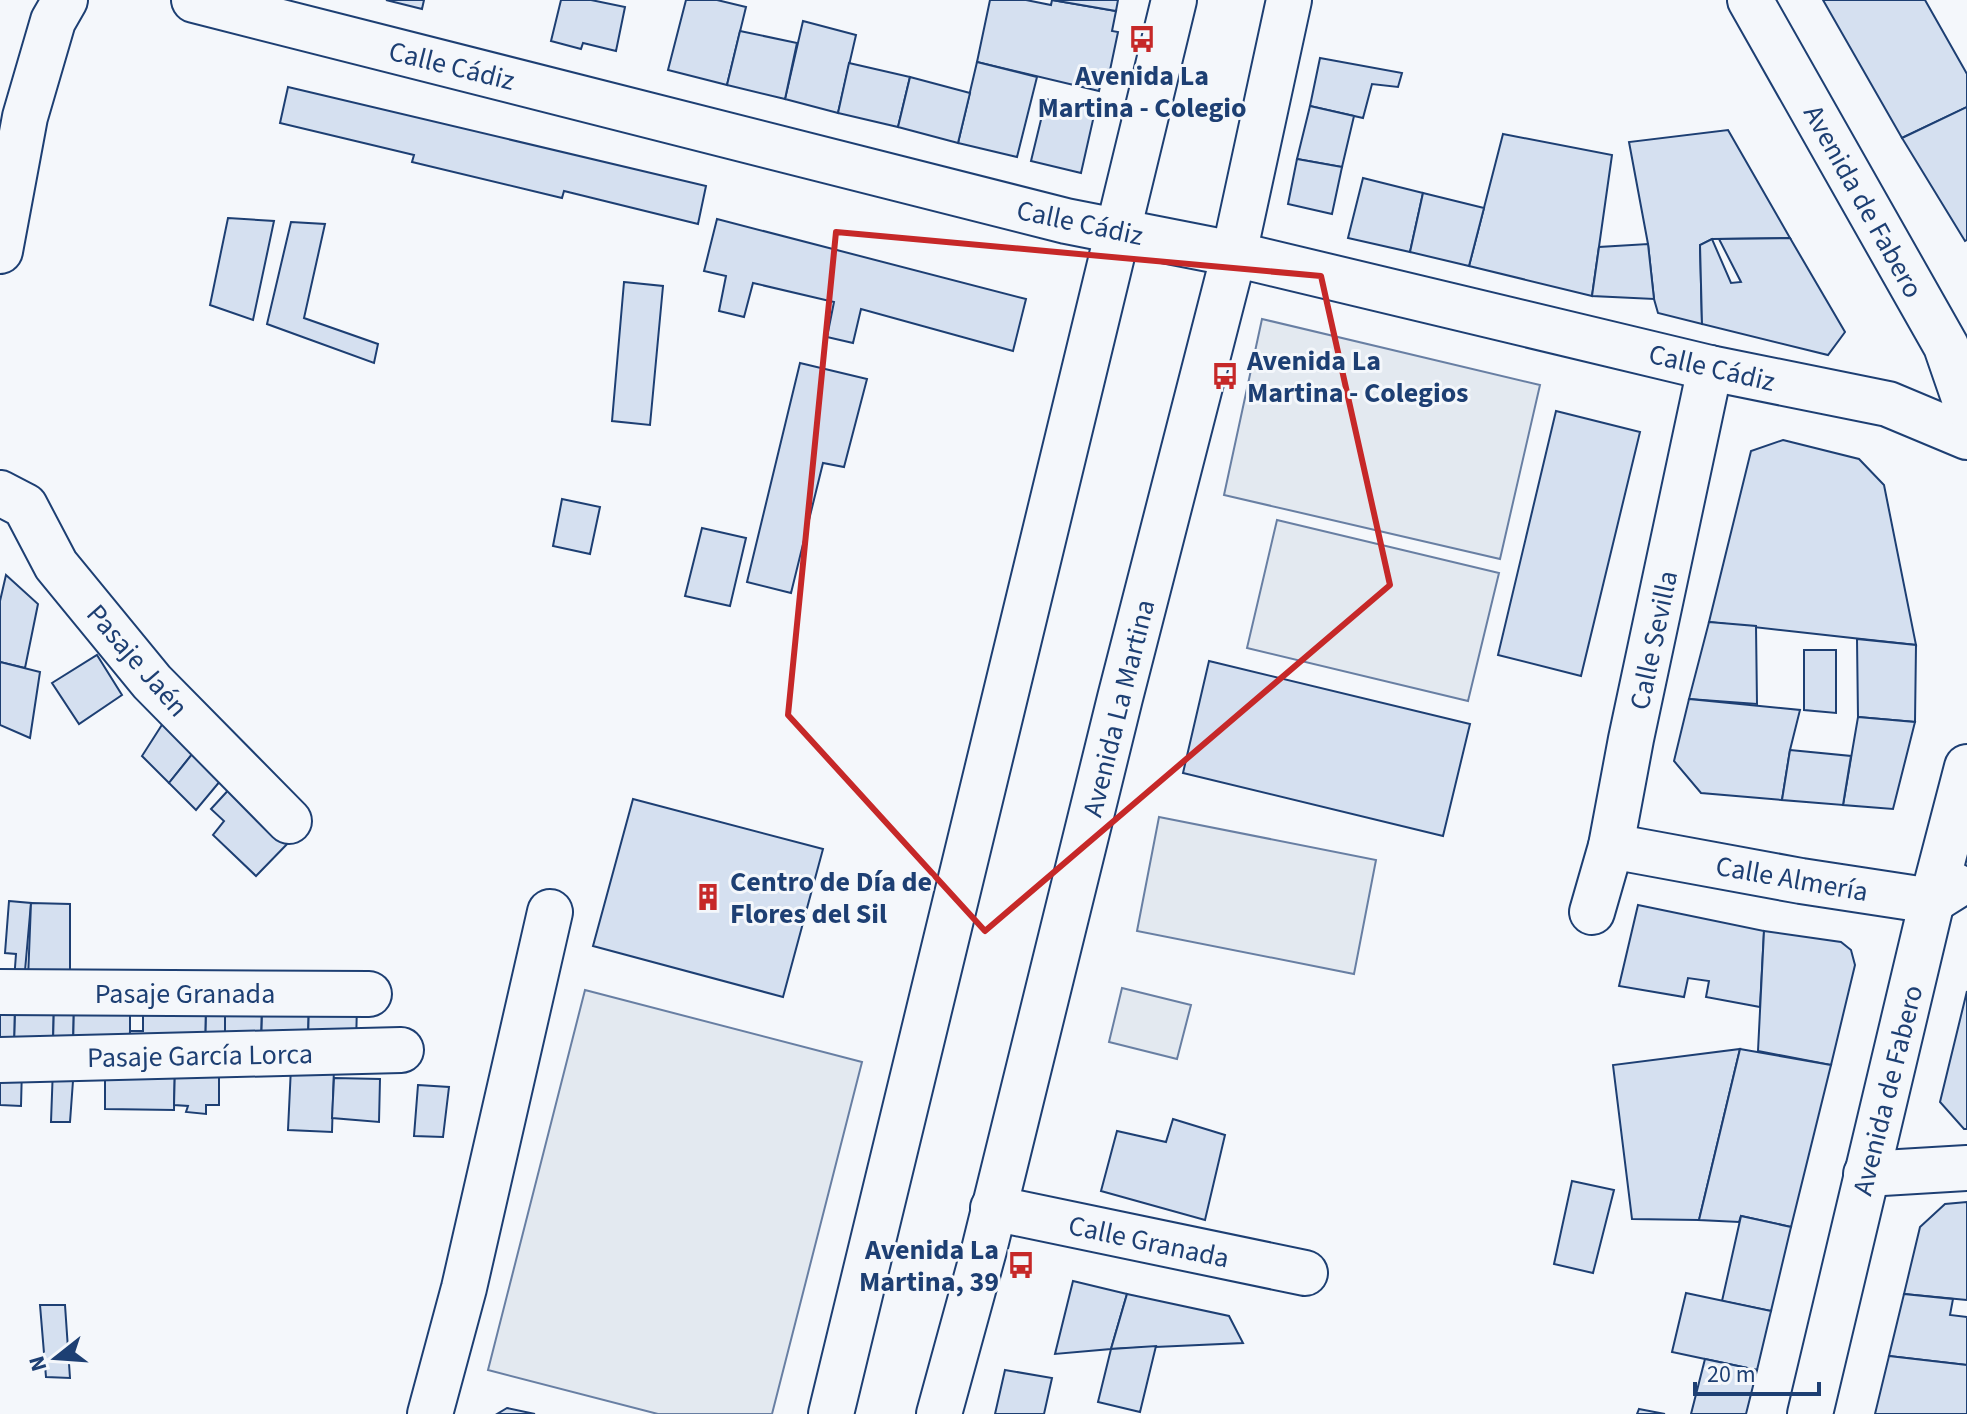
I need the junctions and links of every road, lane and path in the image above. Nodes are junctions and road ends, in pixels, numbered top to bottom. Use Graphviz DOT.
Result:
graph roads {
  1 [pos="65,0"];
  2 [pos="194,0"];
  3 [pos="1174,0"];
  4 [pos="1289,0"];
  5 [pos="1750,0"];
  6 [pos="1119,231"];
  7 [pos="0,251"];
  8 [pos="1234,254"];
  9 [pos="1710,368"];
  10 [pos="1967,407"];
  11 [pos="1967,437"];
  12 [pos="0,493"];
  13 [pos="1966,774"];
  14 [pos="289,821"];
  15 [pos="1611,846"];
  16 [pos="1950,890"];
  17 [pos="550,912"];
  18 [pos="1592,912"];
  19 [pos="0,992"];
  20 [pos="369,994"];
  21 [pos="401,1050"];
  22 [pos="0,1060"];
  23 [pos="1967,1168"];
  24 [pos="1866,1174"];
  25 [pos="993,1208"];
  26 [pos="1305,1273"];
  27 [pos="430,1414"];
  28 [pos="831,1414"];
  29 [pos="939,1414"];
  30 [pos="1810,1414"];
  1 -- 7 [label="street"];
  2 -- 6 [label="street, Calle Cádiz"];
  3 -- 6 [label="street"];
  4 -- 8 [label="street, Avenida La Martina"];
  5 -- 10 [label="street, Avenida de Fabero"];
  6 -- 8 [label="street, Calle Cádiz"];
  6 -- 28 [label="street"];
  8 -- 9 [label="street, Calle Cádiz"];
  8 -- 25 [label="street, Avenida La Martina"];
  9 -- 11 [label="street, Calle Cádiz"];
  9 -- 15 [label="street, Calle Sevilla"];
  12 -- 14 [label="street, Pasaje Jaén"];
  13 -- 16 [label="street, Avenida de Fabero"];
  15 -- 16 [label="street, Calle Almería"];
  15 -- 18 [label="street, Calle Sevilla"];
  16 -- 24 [label="street, Avenida de Fabero"];
  17 -- 27 [label="street"];
  19 -- 20 [label="street, Pasaje Granada"];
  21 -- 22 [label="street, Pasaje García Lorca"];
  23 -- 24 [label="street"];
  24 -- 30 [label="street, Avenida de Fabero"];
  25 -- 26 [label="street, Calle Granada"];
  25 -- 29 [label="street, Avenida La Martina"];
}
